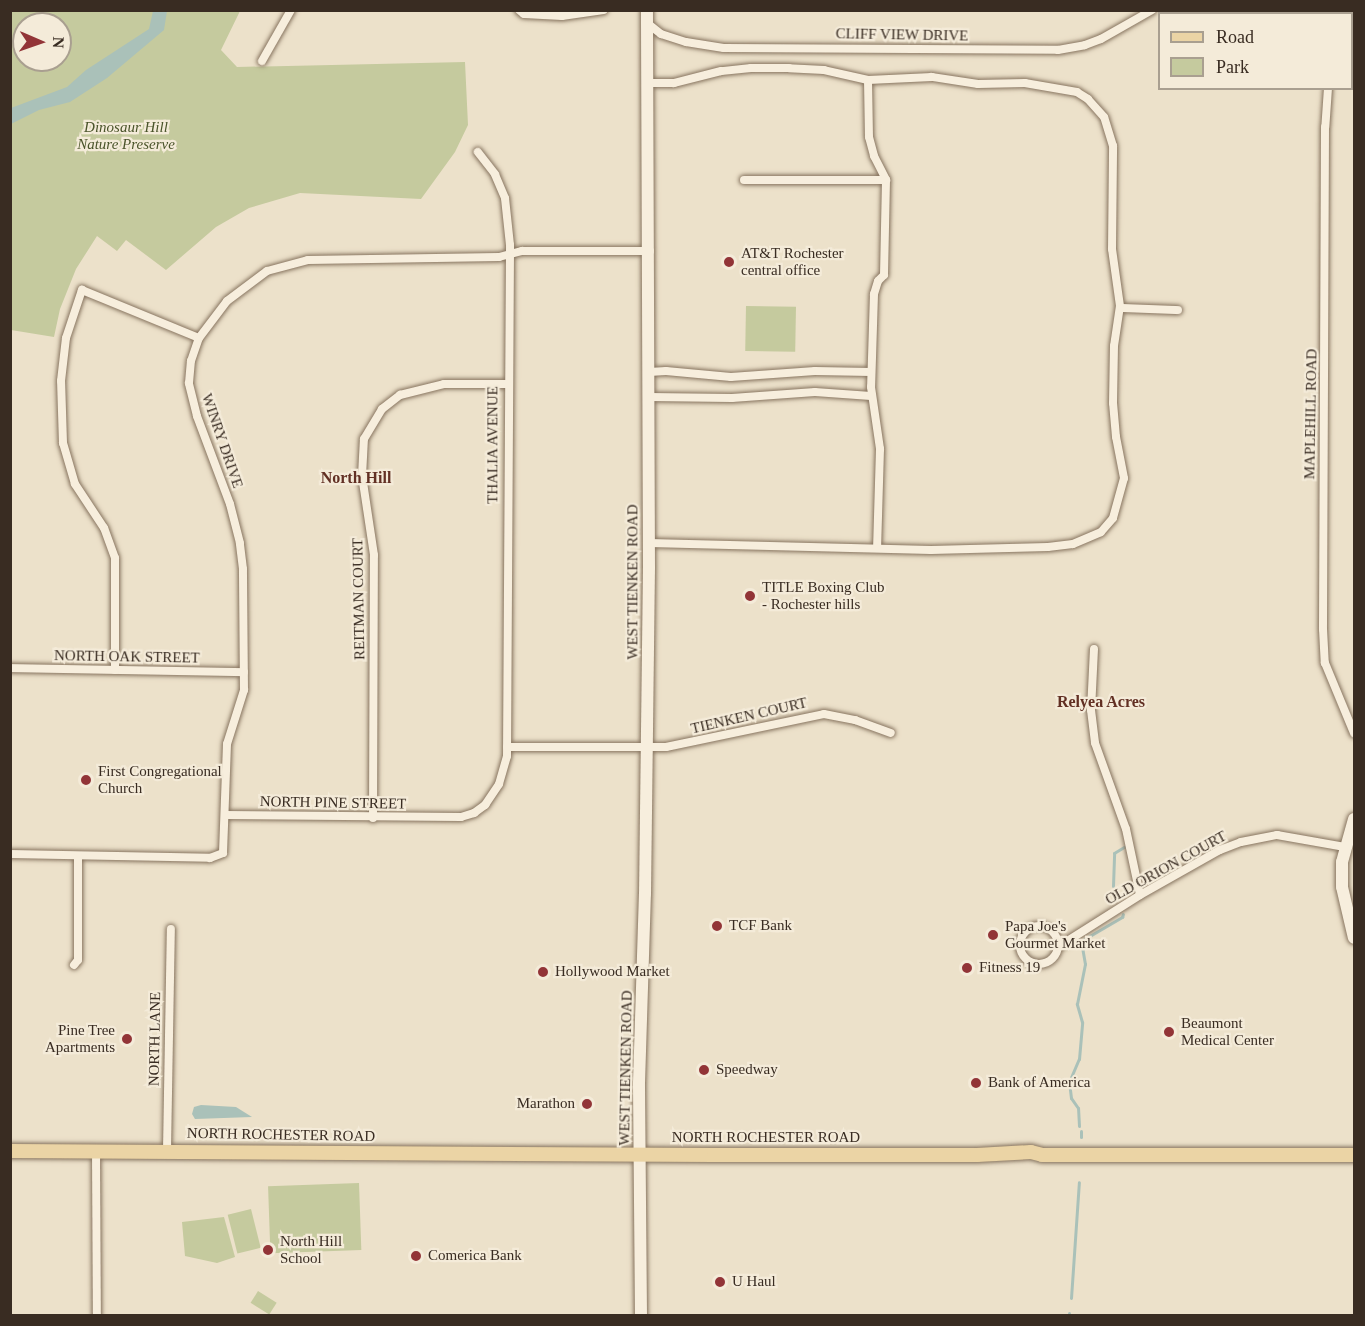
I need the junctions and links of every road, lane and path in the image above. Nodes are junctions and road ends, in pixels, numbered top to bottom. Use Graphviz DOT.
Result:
graph roads {
  1 [pos="291,10"];
  2 [pos="519,10"];
  3 [pos="604,10"];
  4 [pos="1152,10"];
  5 [pos="647,17"];
  6 [pos="262,61"];
  7 [pos="868,80"];
  8 [pos="649,83"];
  9 [pos="1328,90"];
  10 [pos="478,152"];
  11 [pos="744,180"];
  12 [pos="886,180"];
  13 [pos="650,251"];
  14 [pos="510,253"];
  15 [pos="1119,308"];
  16 [pos="1178,310"];
  17 [pos="199,338"];
  18 [pos="649,372"];
  19 [pos="872,372"];
  20 [pos="507,384"];
  21 [pos="871,396"];
  22 [pos="649,397"];
  23 [pos="648,543"];
  24 [pos="878,548"];
  25 [pos="1094,649"];
  26 [pos="10,668"];
  27 [pos="115,670"];
  28 [pos="244,672"];
  29 [pos="891,733"];
  30 [pos="1354,733"];
  31 [pos="507,747"];
  32 [pos="647,747"];
  33 [pos="225,815"];
  34 [pos="374,818"];
  35 [pos="1354,819"];
  36 [pos="1345,848"];
  37 [pos="10,854"];
  38 [pos="78,855"];
  39 [pos="1140,895"];
  40 [pos="171,929"];
  41 [pos="1054,934"];
  42 [pos="1074,936"];
  43 [pos="1354,938"];
  44 [pos="1058,947"];
  45 [pos="74,964"];
  46 [pos="10,1150"];
  47 [pos="172,1150"];
  48 [pos="96,1151"];
  49 [pos="640,1154"];
  50 [pos="1354,1155"];
  51 [pos="97,1316"];
  52 [pos="641,1316"];
  1 -- 6 [label="street"];
  2 -- 3 [label="street"];
  4 -- 5 [label="street, CLIFF VIEW DRIVE"];
  5 -- 8 [label="main road, WEST TIENKEN ROAD"];
  7 -- 8 [label="street"];
  7 -- 12 [label="street"];
  7 -- 15 [label="street"];
  8 -- 13 [label="main road, WEST TIENKEN ROAD"];
  9 -- 30 [label="street, MAPLEHILL ROAD"];
  10 -- 14 [label="street, THALIA AVENUE"];
  11 -- 12 [label="street"];
  12 -- 19 [label="street"];
  13 -- 14 [label="street, WINRY DRIVE"];
  13 -- 18 [label="main road, WEST TIENKEN ROAD"];
  14 -- 17 [label="street, WINRY DRIVE"];
  14 -- 20 [label="street, THALIA AVENUE"];
  15 -- 16 [label="street"];
  15 -- 24 [label="street"];
  17 -- 27 [label="street"];
  17 -- 28 [label="street, WINRY DRIVE"];
  18 -- 19 [label="street"];
  18 -- 22 [label="main road, WEST TIENKEN ROAD"];
  19 -- 21 [label="street"];
  20 -- 31 [label="street, THALIA AVENUE"];
  20 -- 34 [label="street, REITMAN COURT"];
  21 -- 22 [label="street"];
  21 -- 24 [label="street"];
  22 -- 23 [label="main road, WEST TIENKEN ROAD"];
  23 -- 24 [label="street"];
  23 -- 32 [label="main road, WEST TIENKEN ROAD"];
  25 -- 39 [label="street"];
  26 -- 27 [label="street, NORTH OAK STREET"];
  27 -- 28 [label="street, NORTH OAK STREET"];
  28 -- 33 [label="street, WINRY DRIVE"];
  29 -- 32 [label="street, TIENKEN COURT"];
  31 -- 32 [label="street"];
  31 -- 34 [label="street, NORTH PINE STREET"];
  32 -- 49 [label="main road, WEST TIENKEN ROAD"];
  33 -- 34 [label="street, NORTH PINE STREET"];
  33 -- 38 [label="street"];
  35 -- 36 [label="main road"];
  36 -- 39 [label="street, OLD ORION COURT"];
  36 -- 43 [label="main road"];
  37 -- 38 [label="street"];
  38 -- 45 [label="street"];
  39 -- 42 [label="street, OLD ORION COURT"];
  40 -- 47 [label="street, NORTH LANE"];
  41 -- 42 [label="street"];
  41 -- 44 [label="street"];
  41 -- 44 [label="street"];
  42 -- 44 [label="street, OLD ORION COURT"];
  46 -- 48 [label="main road, NORTH ROCHESTER ROAD"];
  47 -- 48 [label="main road, NORTH ROCHESTER ROAD"];
  47 -- 49 [label="main road, NORTH ROCHESTER ROAD"];
  48 -- 51 [label="street"];
  49 -- 50 [label="main road, NORTH ROCHESTER ROAD"];
  49 -- 52 [label="main road, WEST TIENKEN ROAD"];
}
